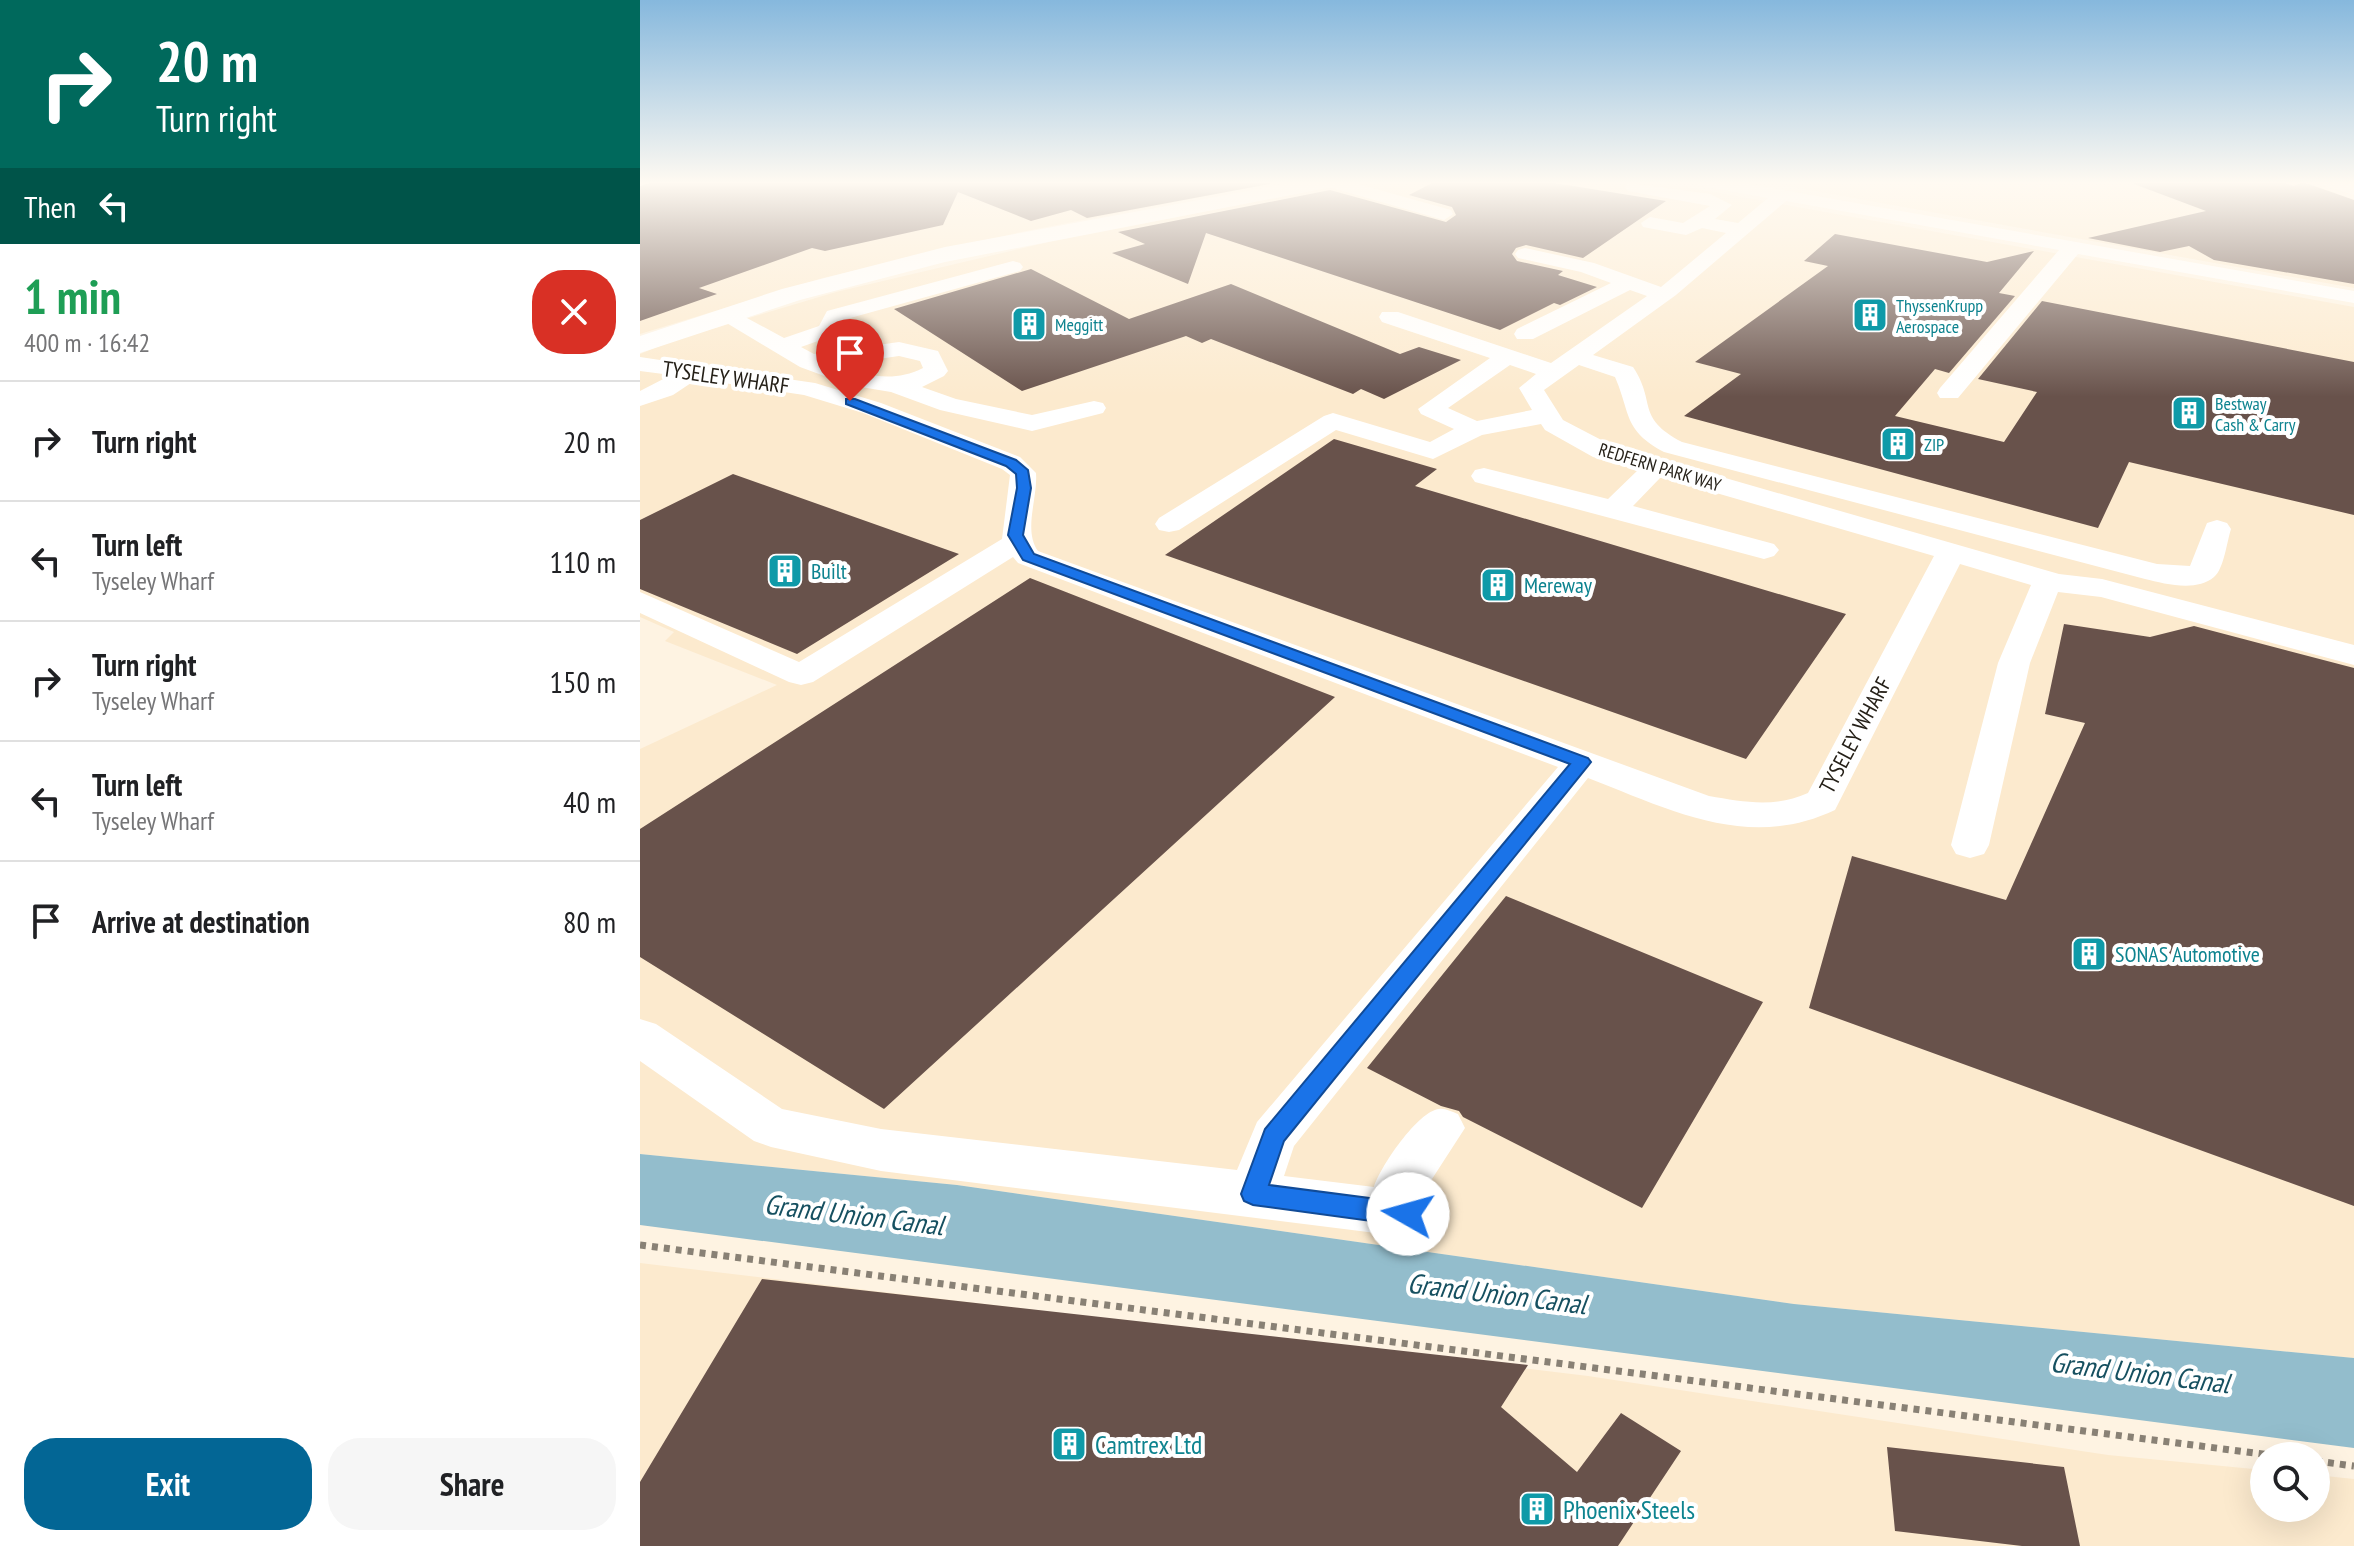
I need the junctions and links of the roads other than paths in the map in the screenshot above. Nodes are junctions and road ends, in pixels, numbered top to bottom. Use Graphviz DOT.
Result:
graph roads {
  1 [pos="963,253"];
  2 [pos="1721,253"];
  3 [pos="2068,253"];
  4 [pos="2108,253"];
  5 [pos="1525,254"];
  6 [pos="1013,267"];
  7 [pos="1629,282"];
  8 [pos="1663,295"];
  9 [pos="2354,297"];
  10 [pos="726,316"];
  11 [pos="1390,317"];
  12 [pos="1525,334"];
  13 [pos="781,347"];
  14 [pos="641,348"];
  15 [pos="1507,357"];
  16 [pos="808,362"];
  17 [pos="1564,364"];
  18 [pos="694,371"];
  19 [pos="900,387"];
  20 [pos="1949,393"];
  21 [pos="640,399"];
  22 [pos="1094,408"];
  23 [pos="1547,415"];
  24 [pos="1474,429"];
  25 [pos="1656,467"];
  26 [pos="1484,476"];
  27 [pos="1614,509"];
  28 [pos="1169,524"];
  29 [pos="2217,529"];
  30 [pos="1017,542"];
  31 [pos="1764,550"];
  32 [pos="1951,552"];
  33 [pos="2093,556"];
  34 [pos="2060,583"];
  35 [pos="640,601"];
  36 [pos="2354,655"];
  37 [pos="1582,762"];
  38 [pos="1970,845"];
  39 [pos="640,1037"];
  40 [pos="1441,1128"];
  41 [pos="1253,1194"];
  1 -- 10 [label="main road"];
  2 -- 8 [label="street"];
  3 -- 20 [label="street"];
  4 -- 9 [label="street"];
  5 -- 7 [label="street"];
  6 -- 13 [label="street"];
  7 -- 8 [label="street"];
  7 -- 12 [label="street"];
  8 -- 17 [label="street"];
  10 -- 13 [label="street"];
  10 -- 14 [label="main road"];
  11 -- 15 [label="street"];
  13 -- 16 [label="street"];
  14 -- 18 [label="street, TYSELEY WHARF"];
  15 -- 17 [label="street"];
  15 -- 24 [label="street"];
  16 -- 19 [label="street"];
  16 -- 19 [label="street"];
  17 -- 23 [label="street"];
  17 -- 33 [label="street"];
  18 -- 21 [label="street"];
  18 -- 30 [label="street, TYSELEY WHARF"];
  19 -- 22 [label="street"];
  23 -- 24 [label="street"];
  23 -- 25 [label="street, REDFERN PARK WAY"];
  24 -- 28 [label="street"];
  25 -- 27 [label="street"];
  25 -- 32 [label="street, REDFERN PARK WAY"];
  26 -- 27 [label="street"];
  27 -- 31 [label="street"];
  29 -- 33 [label="street"];
  30 -- 35 [label="street"];
  30 -- 37 [label="street, TYSELEY WHARF"];
  32 -- 34 [label="street, REDFERN PARK WAY"];
  32 -- 37 [label="street, TYSELEY WHARF"];
  33 -- 34 [label="street"];
  34 -- 36 [label="street, REDFERN PARK WAY"];
  34 -- 38 [label="street"];
  37 -- 41 [label="street"];
  39 -- 41 [label="street"];
  40 -- 41 [label="street"];
}
